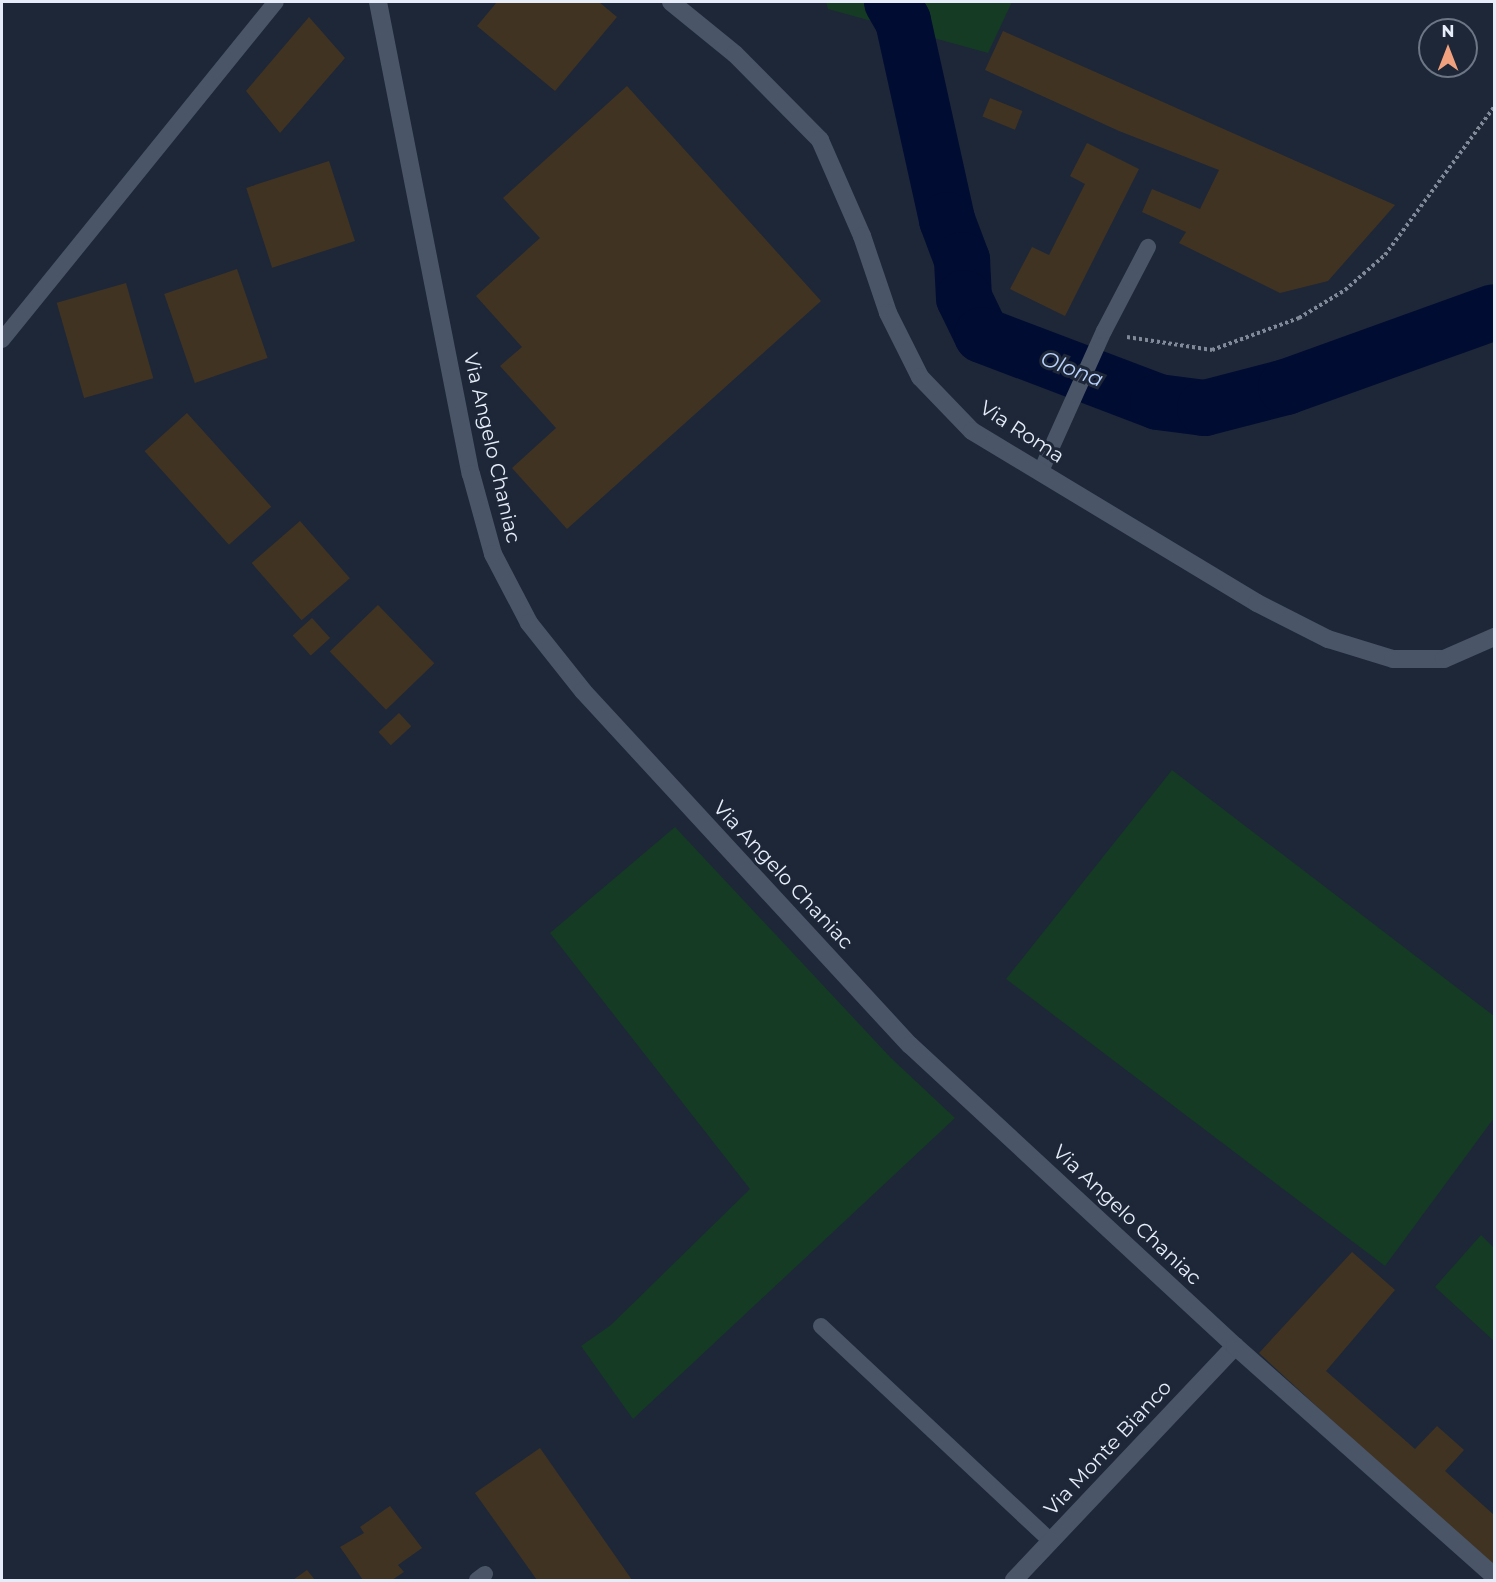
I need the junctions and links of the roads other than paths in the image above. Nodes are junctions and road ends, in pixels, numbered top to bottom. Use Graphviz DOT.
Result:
graph roads {
  1 [pos="276,2"];
  2 [pos="378,2"];
  3 [pos="671,2"];
  4 [pos="1148,247"];
  5 [pos="2,340"];
  6 [pos="1041,471"];
  7 [pos="1494,638"];
  8 [pos="821,1326"];
  9 [pos="1235,1346"];
  10 [pos="1051,1541"];
  11 [pos="1494,1576"];
  12 [pos="1014,1581"];
  1 -- 5 [label="lane"];
  2 -- 9 [label="street, Via Angelo Chaniac"];
  3 -- 6 [label="street, Via Roma"];
  4 -- 6 [label="lane"];
  6 -- 7 [label="street, Via Roma"];
  8 -- 10 [label="lane"];
  9 -- 10 [label="street, Via Monte Bianco"];
  9 -- 11 [label="street, Via Angelo Chaniac"];
  10 -- 12 [label="street, Via Monte Bianco"];
}
